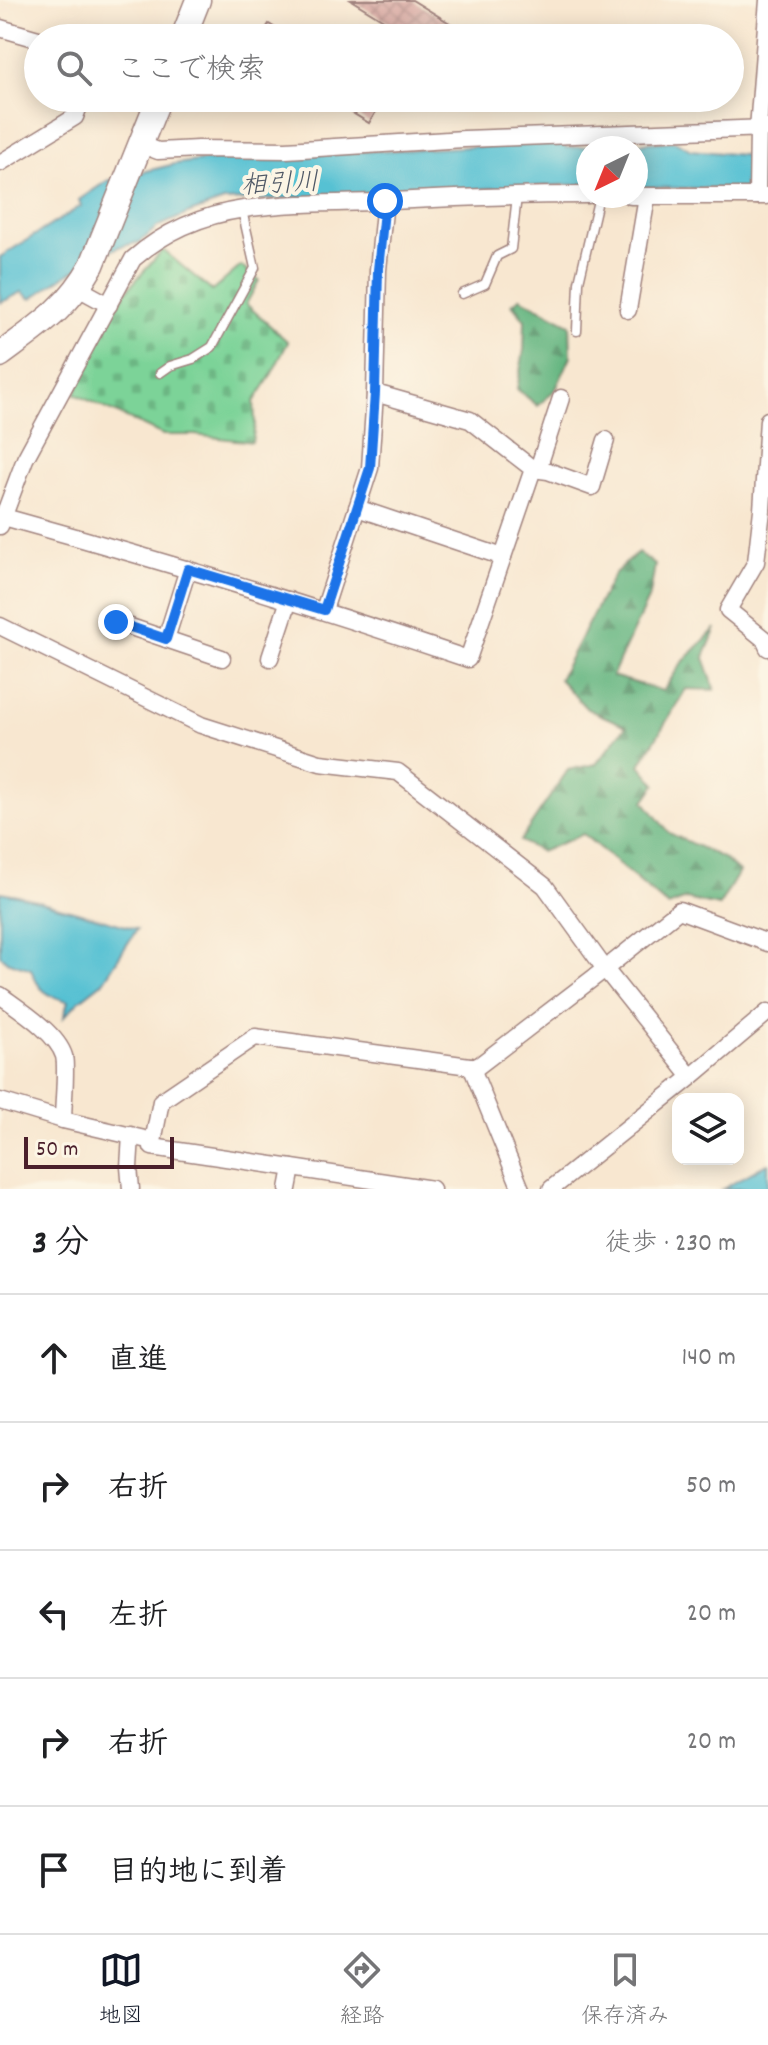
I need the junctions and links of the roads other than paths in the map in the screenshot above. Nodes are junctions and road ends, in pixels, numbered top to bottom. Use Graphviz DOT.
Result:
graph roads {
  1 [pos="198,0"];
  2 [pos="768,0"];
  3 [pos="189,24"];
  4 [pos="3,32"];
  5 [pos="24,36"];
  6 [pos="766,64"];
  7 [pos="77,112"];
  8 [pos="153,112"];
  9 [pos="763,129"];
  10 [pos="136,154"];
  11 [pos="0,163"];
  12 [pos="761,194"];
  13 [pos="576,195"];
  14 [pos="517,196"];
  15 [pos="648,196"];
  16 [pos="385,201"];
  17 [pos="596,208"];
  18 [pos="638,208"];
  19 [pos="242,209"];
  20 [pos="81,283"];
  21 [pos="462,294"];
  22 [pos="109,305"];
  23 [pos="628,310"];
  24 [pos="577,331"];
  25 [pos="0,355"];
  26 [pos="160,373"];
  27 [pos="375,393"];
  28 [pos="561,398"];
  29 [pos="768,420"];
  30 [pos="606,440"];
  31 [pos="536,469"];
  32 [pos="357,508"];
  33 [pos="2,522"];
  34 [pos="503,557"];
  35 [pos="188,569"];
  36 [pos="289,600"];
  37 [pos="324,610"];
  38 [pos="116,622"];
  39 [pos="0,626"];
  40 [pos="166,639"];
  41 [pos="768,648"];
  42 [pos="222,658"];
  43 [pos="270,658"];
  44 [pos="768,943"];
  45 [pos="605,969"];
  46 [pos="0,995"];
  47 [pos="768,1012"];
  48 [pos="471,1066"];
  49 [pos="691,1077"];
  50 [pos="0,1101"];
  51 [pos="63,1120"];
  52 [pos="131,1135"];
  53 [pos="153,1141"];
  54 [pos="292,1168"];
  55 [pos="365,1184"];
  56 [pos="131,1189"];
  57 [pos="288,1189"];
  58 [pos="432,1189"];
  59 [pos="521,1189"];
  60 [pos="551,1189"];
  1 -- 3 [label="main road"];
  2 -- 6 [label="street"];
  4 -- 5 [label="street"];
  6 -- 9 [label="street"];
  7 -- 11 [label="street"];
  8 -- 10 [label="main road"];
  9 -- 10 [label="street"];
  9 -- 12 [label="street"];
  10 -- 20 [label="main road"];
  12 -- 15 [label="street"];
  13 -- 14 [label="street"];
  14 -- 16 [label="street"];
  14 -- 21 [label="lane"];
  16 -- 19 [label="street"];
  16 -- 27 [label="street"];
  17 -- 24 [label="lane"];
  18 -- 23 [label="street"];
  19 -- 22 [label="street"];
  19 -- 26 [label="lane"];
  20 -- 22 [label="street"];
  20 -- 25 [label="main road"];
  22 -- 33 [label="street"];
  27 -- 31 [label="street"];
  27 -- 32 [label="street"];
  28 -- 31 [label="street"];
  29 -- 41 [label="street"];
  30 -- 31 [label="street"];
  31 -- 34 [label="street"];
  32 -- 34 [label="street"];
  32 -- 37 [label="street"];
  33 -- 35 [label="street"];
  34 -- 37 [label="street"];
  35 -- 36 [label="street"];
  35 -- 40 [label="street"];
  36 -- 37 [label="street"];
  36 -- 43 [label="street"];
  38 -- 40 [label="street"];
  39 -- 45 [label="street"];
  40 -- 42 [label="street"];
  44 -- 45 [label="street"];
  45 -- 48 [label="street"];
  45 -- 49 [label="street"];
  46 -- 51 [label="street"];
  47 -- 49 [label="street"];
  48 -- 53 [label="street"];
  48 -- 59 [label="street"];
  49 -- 60 [label="street"];
  50 -- 51 [label="street"];
  51 -- 52 [label="street"];
  52 -- 53 [label="street"];
  52 -- 56 [label="street"];
  53 -- 54 [label="street"];
  54 -- 55 [label="street"];
  54 -- 57 [label="street"];
  55 -- 58 [label="street"];
}
